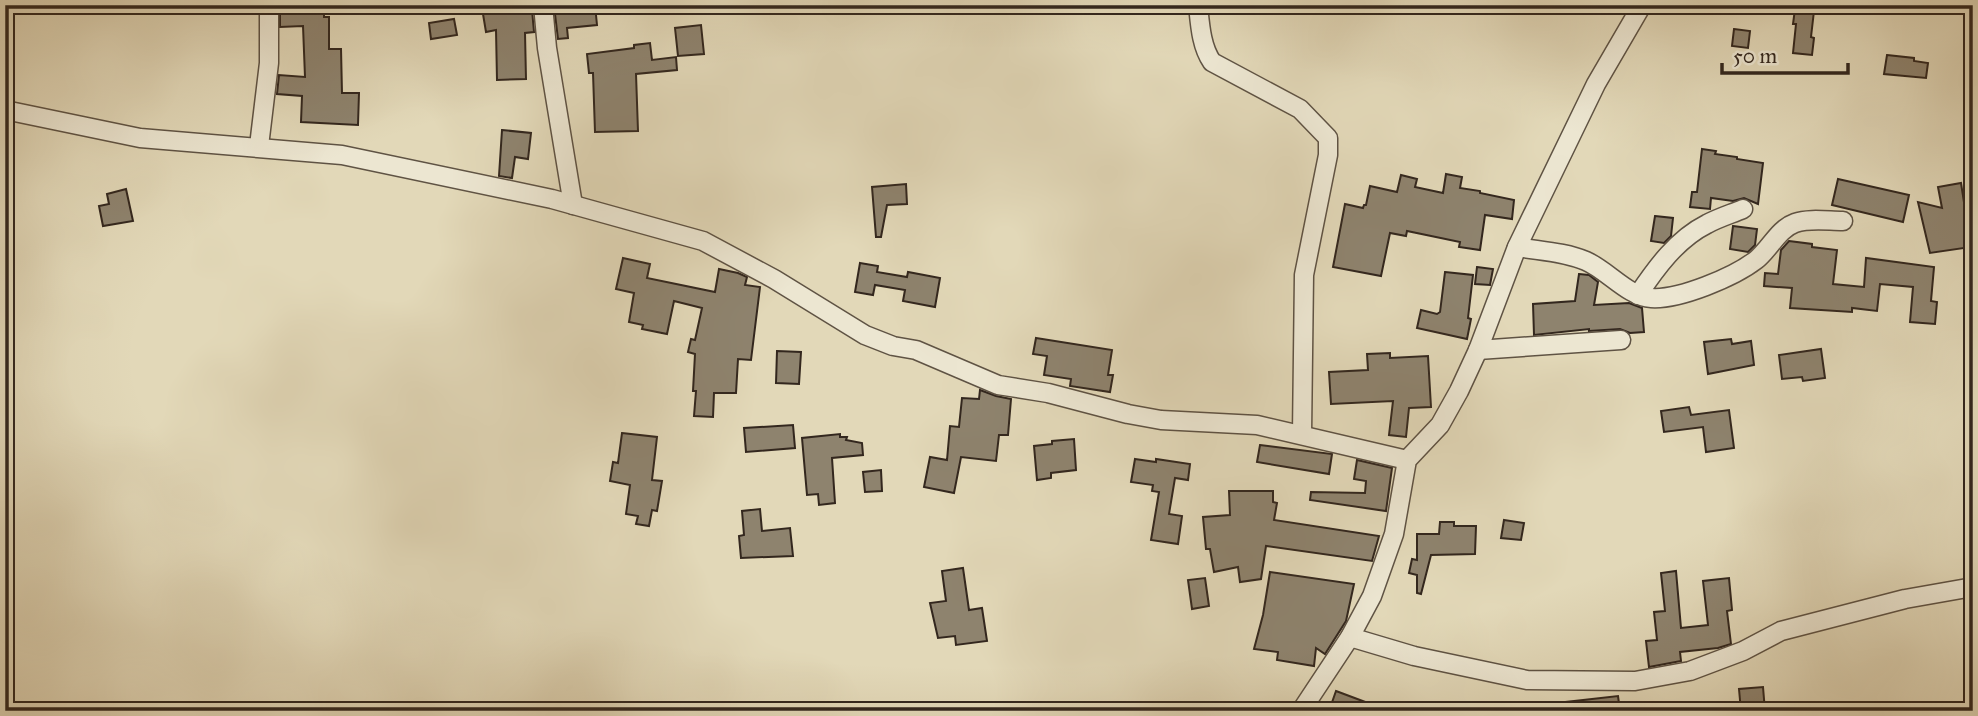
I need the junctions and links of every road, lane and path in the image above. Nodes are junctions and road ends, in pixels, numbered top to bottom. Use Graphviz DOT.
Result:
graph roads {
  1 [pos="269,5"];
  2 [pos="543,5"];
  3 [pos="1198,5"];
  4 [pos="1642,5"];
  5 [pos="5,110"];
  6 [pos="259,146"];
  7 [pos="573,205"];
  8 [pos="1743,209"];
  9 [pos="1843,221"];
  10 [pos="1517,247"];
  11 [pos="1638,295"];
  12 [pos="1621,340"];
  13 [pos="1478,350"];
  14 [pos="1302,434"];
  15 [pos="1407,460"];
  16 [pos="1973,587"];
  17 [pos="1350,637"];
  18 [pos="1301,711"];
  1 -- 6 [label="street"];
  2 -- 7 [label="street"];
  3 -- 14 [label="street"];
  4 -- 10 [label="street"];
  5 -- 6 [label="street"];
  6 -- 7 [label="street"];
  7 -- 14 [label="street"];
  8 -- 11 [label="street"];
  9 -- 11 [label="street"];
  10 -- 11 [label="street"];
  10 -- 13 [label="street"];
  12 -- 13 [label="street"];
  13 -- 15 [label="street"];
  14 -- 15 [label="street"];
  15 -- 17 [label="street"];
  16 -- 17 [label="street"];
  17 -- 18 [label="street"];
}
